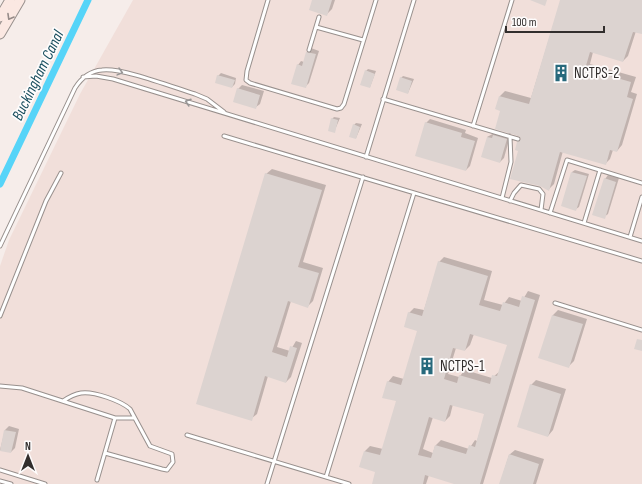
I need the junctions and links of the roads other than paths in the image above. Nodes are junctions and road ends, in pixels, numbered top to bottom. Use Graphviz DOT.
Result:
graph roads {
  1 [pos="10,0"];
  2 [pos="20,0"];
  3 [pos="268,0"];
  4 [pos="376,0"];
  5 [pos="414,0"];
  6 [pos="512,0"];
  7 [pos="0,17"];
  8 [pos="319,17"];
  9 [pos="316,27"];
  10 [pos="0,34"];
  11 [pos="363,40"];
  12 [pos="309,50"];
  13 [pos="83,77"];
  14 [pos="383,99"];
  15 [pos="225,113"];
  16 [pos="473,126"];
  17 [pos="224,136"];
  18 [pos="510,137"];
  19 [pos="518,139"];
  20 [pos="366,157"];
  21 [pos="600,170"];
  22 [pos="61,173"];
  23 [pos="363,178"];
  24 [pos="642,183"];
  25 [pos="414,193"];
  26 [pos="642,197"];
  27 [pos="502,198"];
  28 [pos="510,201"];
  29 [pos="541,210"];
  30 [pos="640,211"];
  31 [pos="550,213"];
  32 [pos="584,224"];
  33 [pos="630,237"];
  34 [pos="642,241"];
  35 [pos="0,246"];
  36 [pos="642,261"];
  37 [pos="555,303"];
  38 [pos="0,316"];
  39 [pos="642,330"];
  40 [pos="0,386"];
  41 [pos="64,401"];
  42 [pos="116,418"];
  43 [pos="134,418"];
  44 [pos="187,435"];
  45 [pos="105,453"];
  46 [pos="274,461"];
  47 [pos="0,470"];
  48 [pos="326,477"];
  49 [pos="97,480"];
  50 [pos="0,481"];
  51 [pos="12,484"];
  52 [pos="45,484"];
  53 [pos="267,484"];
  54 [pos="349,484"];
  1 -- 7 [label="main road"];
  2 -- 10 [label="main road, one-way"];
  3 -- 11 [label="lane"];
  4 -- 11 [label="lane"];
  5 -- 14 [label="lane"];
  6 -- 16 [label="lane"];
  8 -- 9 [label="lane"];
  9 -- 11 [label="lane"];
  9 -- 12 [label="lane"];
  15 -- 13 [label="lane, one-way"];
  13 -- 15 [label="lane, one-way"];
  13 -- 35 [label="lane"];
  14 -- 16 [label="lane"];
  14 -- 20 [label="lane"];
  15 -- 20 [label="lane"];
  16 -- 18 [label="lane"];
  17 -- 23 [label="lane"];
  18 -- 19 [label="lane"];
  18 -- 27 [label="lane"];
  20 -- 27 [label="lane"];
  21 -- 24 [label="lane"];
  21 -- 31 [label="lane"];
  21 -- 32 [label="lane"];
  22 -- 38 [label="lane"];
  23 -- 25 [label="lane"];
  23 -- 46 [label="lane"];
  25 -- 36 [label="lane"];
  25 -- 48 [label="lane"];
  26 -- 30 [label="lane"];
  27 -- 28 [label="lane"];
  28 -- 29 [label="lane"];
  28 -- 29 [label="lane"];
  29 -- 31 [label="lane"];
  30 -- 33 [label="lane"];
  31 -- 32 [label="lane"];
  32 -- 33 [label="lane"];
  33 -- 34 [label="lane"];
  37 -- 39 [label="lane"];
  40 -- 41 [label="lane"];
  41 -- 42 [label="lane"];
  41 -- 43 [label="lane"];
  42 -- 43 [label="lane"];
  42 -- 45 [label="lane"];
  43 -- 45 [label="lane"];
  44 -- 46 [label="lane"];
  45 -- 49 [label="lane"];
  46 -- 48 [label="lane"];
  46 -- 53 [label="lane"];
  47 -- 52 [label="lane"];
  48 -- 54 [label="lane"];
  50 -- 51 [label="lane"];
}
